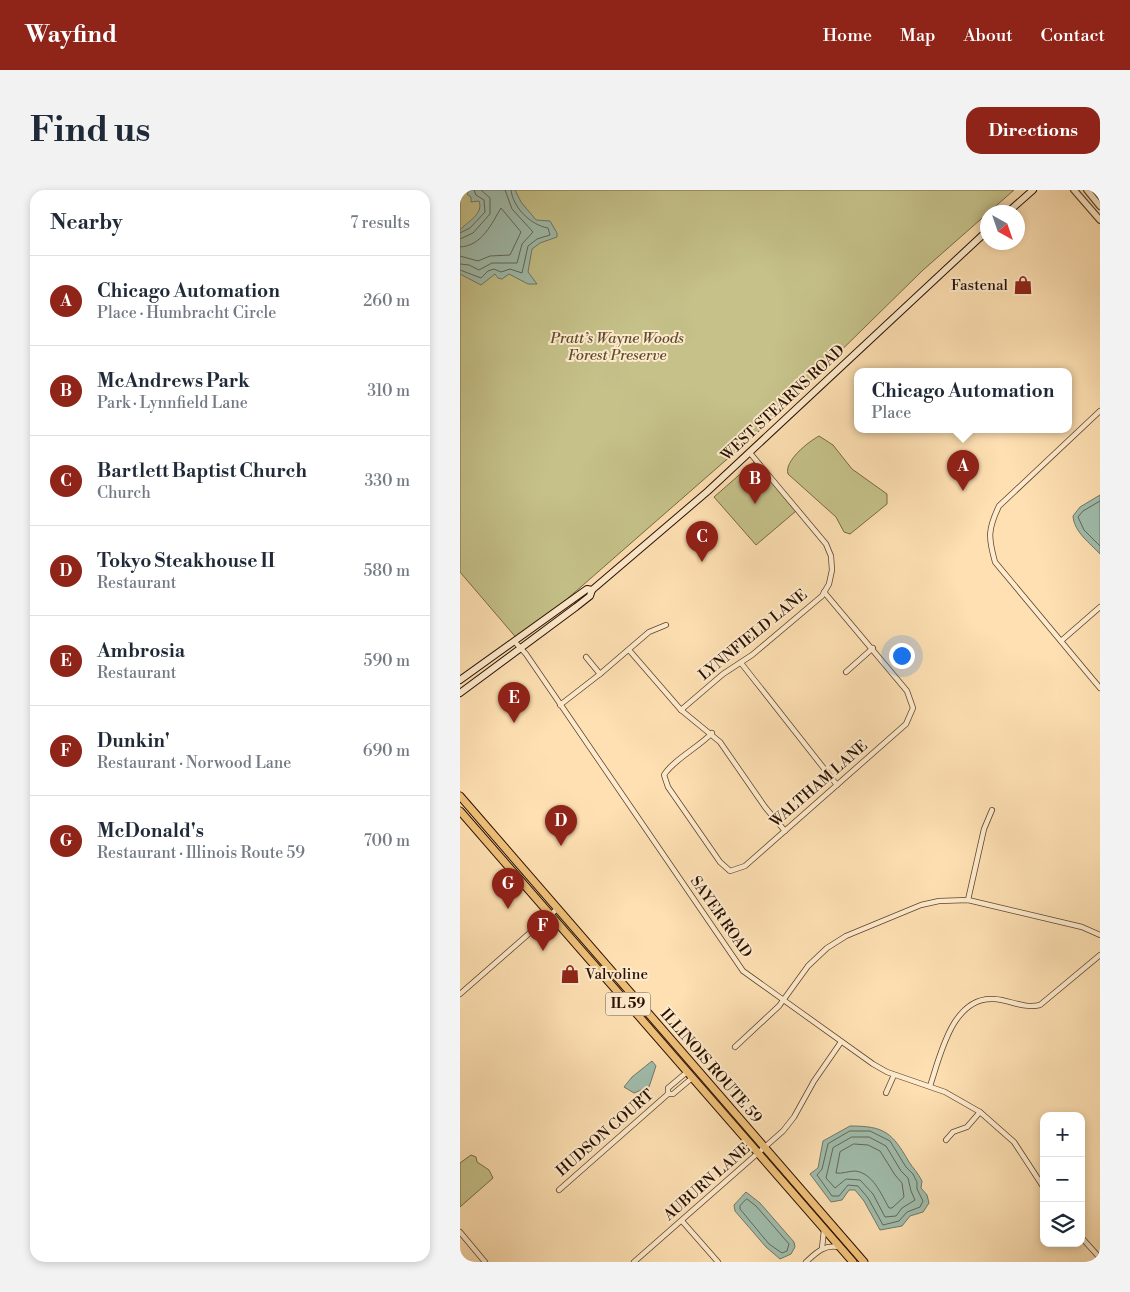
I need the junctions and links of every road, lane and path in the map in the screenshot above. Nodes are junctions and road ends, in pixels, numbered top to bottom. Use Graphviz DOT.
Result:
graph roads {
  1 [pos="1033,190"];
  2 [pos="1074,190"];
  3 [pos="1086,190"];
  4 [pos="1016,205"];
  5 [pos="1100,206"];
  6 [pos="1100,220"];
  7 [pos="980,237"];
  8 [pos="1100,412"];
  9 [pos="750,453"];
  10 [pos="592,590"];
  11 [pos="824,592"];
  12 [pos="1100,607"];
  13 [pos="666,625"];
  14 [pos="514,641"];
  15 [pos="1060,641"];
  16 [pos="520,648"];
  17 [pos="873,648"];
  18 [pos="629,650"];
  19 [pos="586,657"];
  20 [pos="741,663"];
  21 [pos="846,672"];
  22 [pos="600,674"];
  23 [pos="460,680"];
  24 [pos="1100,688"];
  25 [pos="460,693"];
  26 [pos="560,704"];
  27 [pos="681,710"];
  28 [pos="712,733"];
  29 [pos="837,785"];
  30 [pos="460,796"];
  31 [pos="992,810"];
  32 [pos="460,811"];
  33 [pos="785,830"];
  34 [pos="968,900"];
  35 [pos="557,909"];
  36 [pos="551,915"];
  37 [pos="1100,935"];
  38 [pos="1100,955"];
  39 [pos="460,994"];
  40 [pos="784,1000"];
  41 [pos="842,1042"];
  42 [pos="735,1047"];
  43 [pos="687,1072"];
  44 [pos="894,1075"];
  45 [pos="692,1078"];
  46 [pos="930,1086"];
  47 [pos="886,1092"];
  48 [pos="668,1094"];
  49 [pos="980,1112"];
  50 [pos="946,1140"];
  51 [pos="765,1148"];
  52 [pos="758,1154"];
  53 [pos="1040,1182"];
  54 [pos="559,1190"];
  55 [pos="682,1221"];
  56 [pos="824,1229"];
  57 [pos="460,1232"];
  58 [pos="1085,1241"];
  59 [pos="839,1247"];
  60 [pos="822,1248"];
  61 [pos="1100,1258"];
  62 [pos="485,1262"];
  63 [pos="634,1262"];
  64 [pos="718,1262"];
  65 [pos="806,1262"];
  66 [pos="853,1262"];
  67 [pos="864,1262"];
  1 -- 4 [label="main road"];
  2 -- 6 [label="street"];
  3 -- 5 [label="street"];
  7 -- 9 [label="main road, WEST STEARNS ROAD"];
  8 -- 15 [label="street"];
  9 -- 10 [label="main road, WEST STEARNS ROAD"];
  9 -- 11 [label="street, LYNNFIELD LANE"];
  10 -- 14 [label="main road, WEST STEARNS ROAD"];
  10 -- 16 [label="main road, WEST STEARNS ROAD"];
  11 -- 17 [label="street"];
  11 -- 20 [label="street, LYNNFIELD LANE"];
  12 -- 15 [label="street"];
  13 -- 18 [label="street"];
  14 -- 16 [label="street, SAYER ROAD"];
  14 -- 23 [label="main road, WEST STEARNS ROAD"];
  15 -- 24 [label="street"];
  16 -- 25 [label="main road, WEST STEARNS ROAD"];
  16 -- 26 [label="street, SAYER ROAD"];
  17 -- 21 [label="street"];
  17 -- 29 [label="street, WALTHAM LANE"];
  18 -- 22 [label="street"];
  18 -- 27 [label="street"];
  19 -- 22 [label="street"];
  20 -- 27 [label="street, LYNNFIELD LANE"];
  20 -- 29 [label="street"];
  22 -- 26 [label="street"];
  26 -- 40 [label="street, SAYER ROAD"];
  27 -- 28 [label="street"];
  28 -- 33 [label="street"];
  28 -- 33 [label="street, WALTHAM LANE"];
  29 -- 33 [label="street, WALTHAM LANE"];
  30 -- 35 [label="main road, ILLINOIS ROUTE 59 / IL 59"];
  31 -- 34 [label="street"];
  32 -- 36 [label="main road, ILLINOIS ROUTE 59 / IL 59"];
  34 -- 37 [label="street"];
  34 -- 40 [label="street"];
  35 -- 36 [label="street"];
  35 -- 51 [label="main road, ILLINOIS ROUTE 59 / IL 59"];
  36 -- 39 [label="street"];
  36 -- 43 [label="main road, ILLINOIS ROUTE 59 / IL 59"];
  38 -- 46 [label="street"];
  40 -- 41 [label="street, SAYER ROAD"];
  40 -- 42 [label="street"];
  41 -- 44 [label="street, SAYER ROAD"];
  41 -- 51 [label="street, AUBURN LANE"];
  43 -- 45 [label="main road, ILLINOIS ROUTE 59 / IL 59"];
  43 -- 48 [label="street, HUDSON COURT"];
  44 -- 46 [label="street, SAYER ROAD"];
  44 -- 47 [label="street"];
  45 -- 48 [label="street, HUDSON COURT"];
  45 -- 52 [label="main road, ILLINOIS ROUTE 59 / IL 59"];
  46 -- 49 [label="street, SAYER ROAD"];
  48 -- 54 [label="street, HUDSON COURT"];
  49 -- 50 [label="street"];
  49 -- 53 [label="street, SAYER ROAD"];
  51 -- 52 [label="street, AUBURN LANE"];
  51 -- 67 [label="main road, ILLINOIS ROUTE 59 / IL 59"];
  52 -- 55 [label="street, AUBURN LANE"];
  52 -- 56 [label="main road, ILLINOIS ROUTE 59 / IL 59"];
  55 -- 63 [label="street, AUBURN LANE"];
  55 -- 64 [label="street"];
  56 -- 59 [label="main road, ILLINOIS ROUTE 59 / IL 59"];
  56 -- 60 [label="street"];
  57 -- 62 [label="street"];
  58 -- 61 [label="street"];
  59 -- 60 [label="street"];
  59 -- 66 [label="main road, ILLINOIS ROUTE 59 / IL 59"];
  60 -- 65 [label="street"];
}
